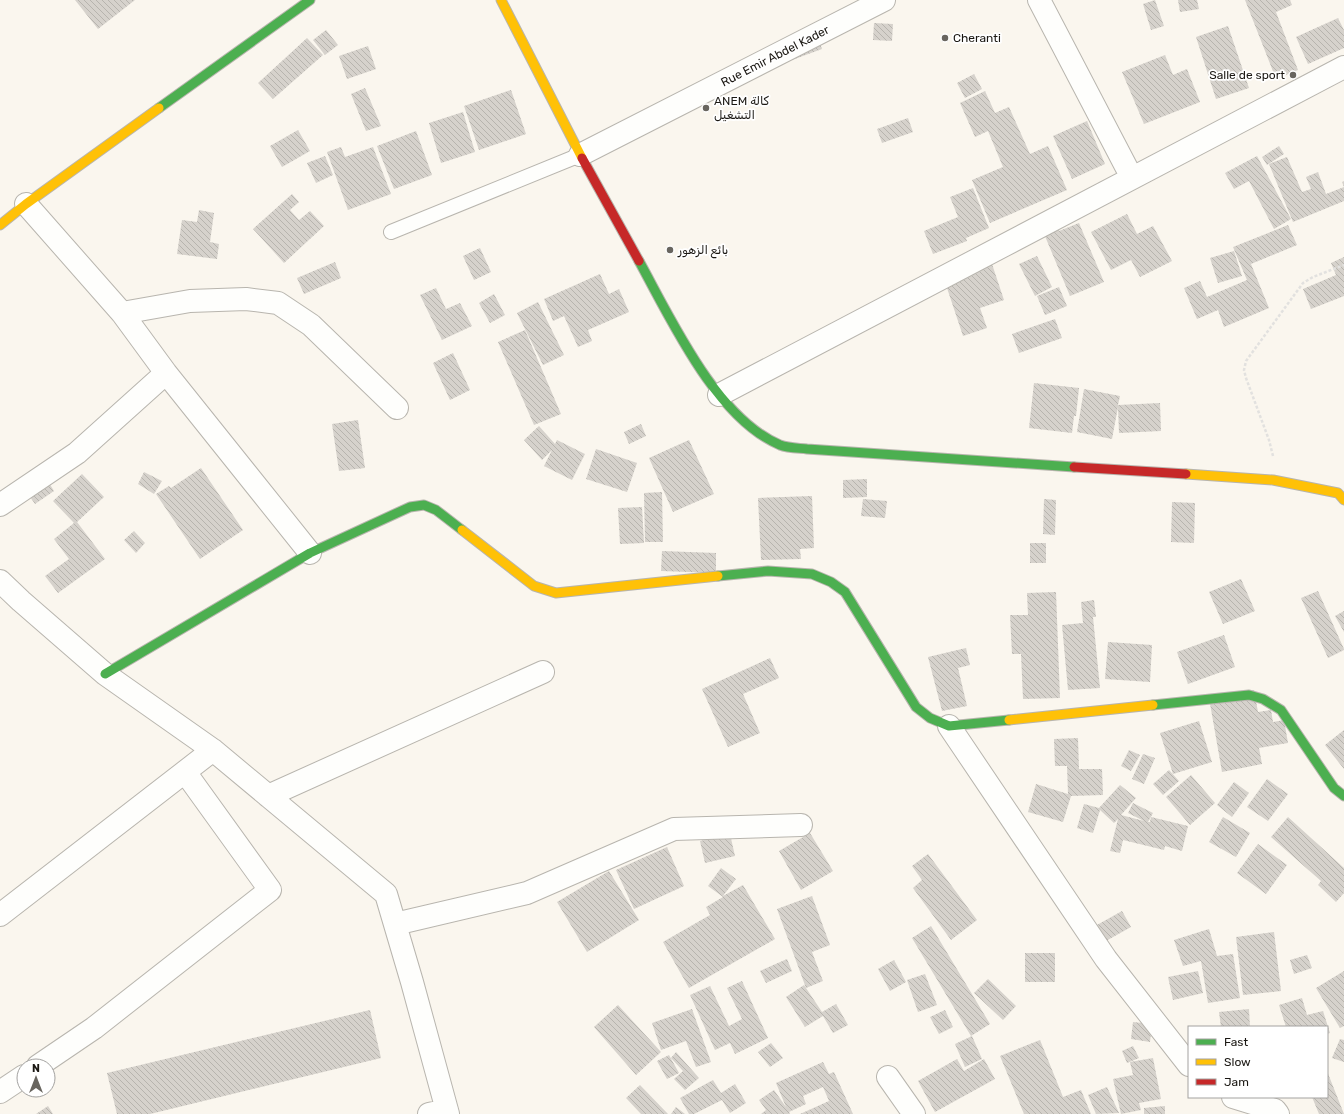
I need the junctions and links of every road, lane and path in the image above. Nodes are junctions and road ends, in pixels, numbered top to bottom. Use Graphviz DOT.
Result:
graph roads {
  1 [pos="310,0"];
  2 [pos="501,0"];
  3 [pos="884,0"];
  4 [pos="1039,0"];
  5 [pos="1344,67"];
  6 [pos="580,155"];
  7 [pos="1132,178"];
  8 [pos="26,204"];
  9 [pos="0,225"];
  10 [pos="391,232"];
  11 [pos="1344,265"];
  12 [pos="122,313"];
  13 [pos="166,373"];
  14 [pos="720,395"];
  15 [pos="397,408"];
  16 [pos="1273,480"];
  17 [pos="1344,500"];
  18 [pos="0,505"];
  19 [pos="310,553"];
  20 [pos="0,581"];
  21 [pos="543,672"];
  22 [pos="105,674"];
  23 [pos="948,726"];
  24 [pos="213,750"];
  25 [pos="185,772"];
  26 [pos="268,796"];
  27 [pos="1344,796"];
  28 [pos="801,824"];
  29 [pos="0,915"];
  30 [pos="395,924"];
  31 [pos="50,1058"];
  32 [pos="1188,1064"];
  33 [pos="888,1077"];
  34 [pos="16,1081"];
  35 [pos="0,1092"];
  36 [pos="1236,1098"];
  37 [pos="441,1113"];
  38 [pos="914,1114"];
  39 [pos="1278,1114"];
  1 -- 8 [label="street"];
  2 -- 6 [label="street"];
  3 -- 6 [label="street, Rue Emir Abdel Kader"];
  4 -- 7 [label="street"];
  5 -- 7 [label="street"];
  6 -- 10 [label="lane"];
  6 -- 14 [label="street"];
  7 -- 14 [label="street"];
  8 -- 9 [label="street"];
  8 -- 12 [label="street"];
  11 -- 16 [label="path"];
  12 -- 13 [label="street"];
  12 -- 15 [label="street"];
  13 -- 18 [label="street"];
  13 -- 19 [label="street"];
  14 -- 16 [label="street"];
  16 -- 17 [label="street"];
  19 -- 22 [label="street"];
  19 -- 23 [label="street"];
  20 -- 22 [label="street"];
  21 -- 26 [label="street"];
  22 -- 24 [label="street"];
  23 -- 27 [label="street"];
  23 -- 32 [label="street"];
  24 -- 25 [label="street"];
  24 -- 26 [label="street"];
  25 -- 29 [label="street"];
  25 -- 31 [label="street"];
  26 -- 30 [label="street"];
  28 -- 30 [label="street"];
  30 -- 37 [label="street"];
  33 -- 38 [label="street"];
  34 -- 35 [label="street"];
  36 -- 39 [label="street"];
}
